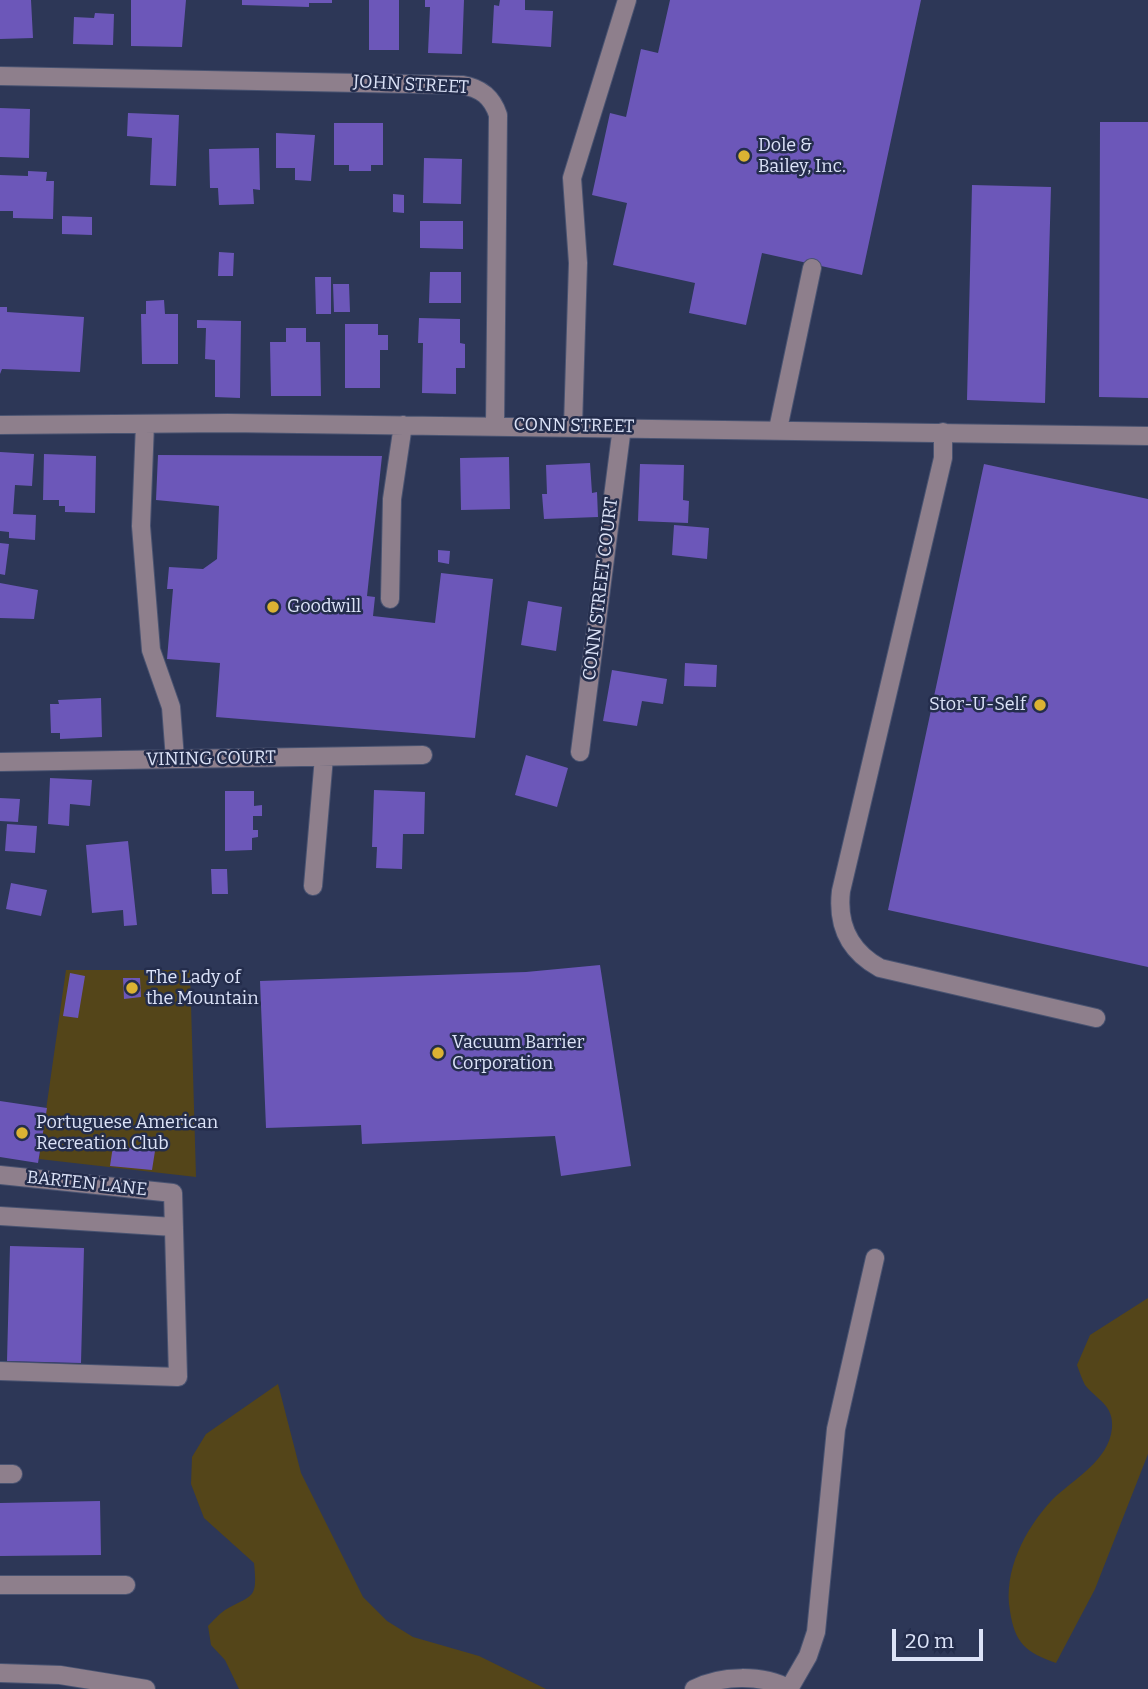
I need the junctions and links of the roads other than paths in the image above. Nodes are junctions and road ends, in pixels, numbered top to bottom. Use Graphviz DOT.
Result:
graph roads {
  1 [pos="627,0"];
  2 [pos="0,76"];
  3 [pos="812,268"];
  4 [pos="145,424"];
  5 [pos="0,425"];
  6 [pos="403,425"];
  7 [pos="495,426"];
  8 [pos="573,426"];
  9 [pos="622,427"];
  10 [pos="778,429"];
  11 [pos="943,432"];
  12 [pos="1148,436"];
  13 [pos="390,599"];
  14 [pos="580,752"];
  15 [pos="423,755"];
  16 [pos="324,757"];
  17 [pos="175,759"];
  18 [pos="0,762"];
  19 [pos="313,886"];
  20 [pos="1096,1018"];
  21 [pos="0,1175"];
  22 [pos="0,1216"];
  23 [pos="174,1227"];
  24 [pos="875,1258"];
  25 [pos="0,1371"];
  26 [pos="0,1585"];
  27 [pos="126,1585"];
  28 [pos="0,1672"];
  29 [pos="146,1689"];
  30 [pos="694,1689"];
  31 [pos="789,1689"];
  1 -- 8 [label="street"];
  2 -- 7 [label="street, JOHN STREET"];
  3 -- 10 [label="street"];
  4 -- 5 [label="street, CONN STREET"];
  4 -- 6 [label="street, CONN STREET"];
  4 -- 17 [label="street"];
  6 -- 7 [label="street, CONN STREET"];
  6 -- 13 [label="street"];
  7 -- 8 [label="street, CONN STREET"];
  8 -- 9 [label="street, CONN STREET"];
  9 -- 10 [label="street, CONN STREET"];
  9 -- 14 [label="street, CONN STREET COURT"];
  10 -- 11 [label="street, CONN STREET"];
  11 -- 12 [label="street, CONN STREET"];
  11 -- 20 [label="street"];
  15 -- 16 [label="street, VINING COURT"];
  16 -- 17 [label="street, VINING COURT"];
  16 -- 19 [label="street"];
  17 -- 18 [label="street, VINING COURT"];
  21 -- 23 [label="street, BARTEN LANE"];
  22 -- 23 [label="street"];
  23 -- 25 [label="street"];
  24 -- 31 [label="street"];
  26 -- 27 [label="street"];
  28 -- 29 [label="street"];
  30 -- 31 [label="street"];
}
